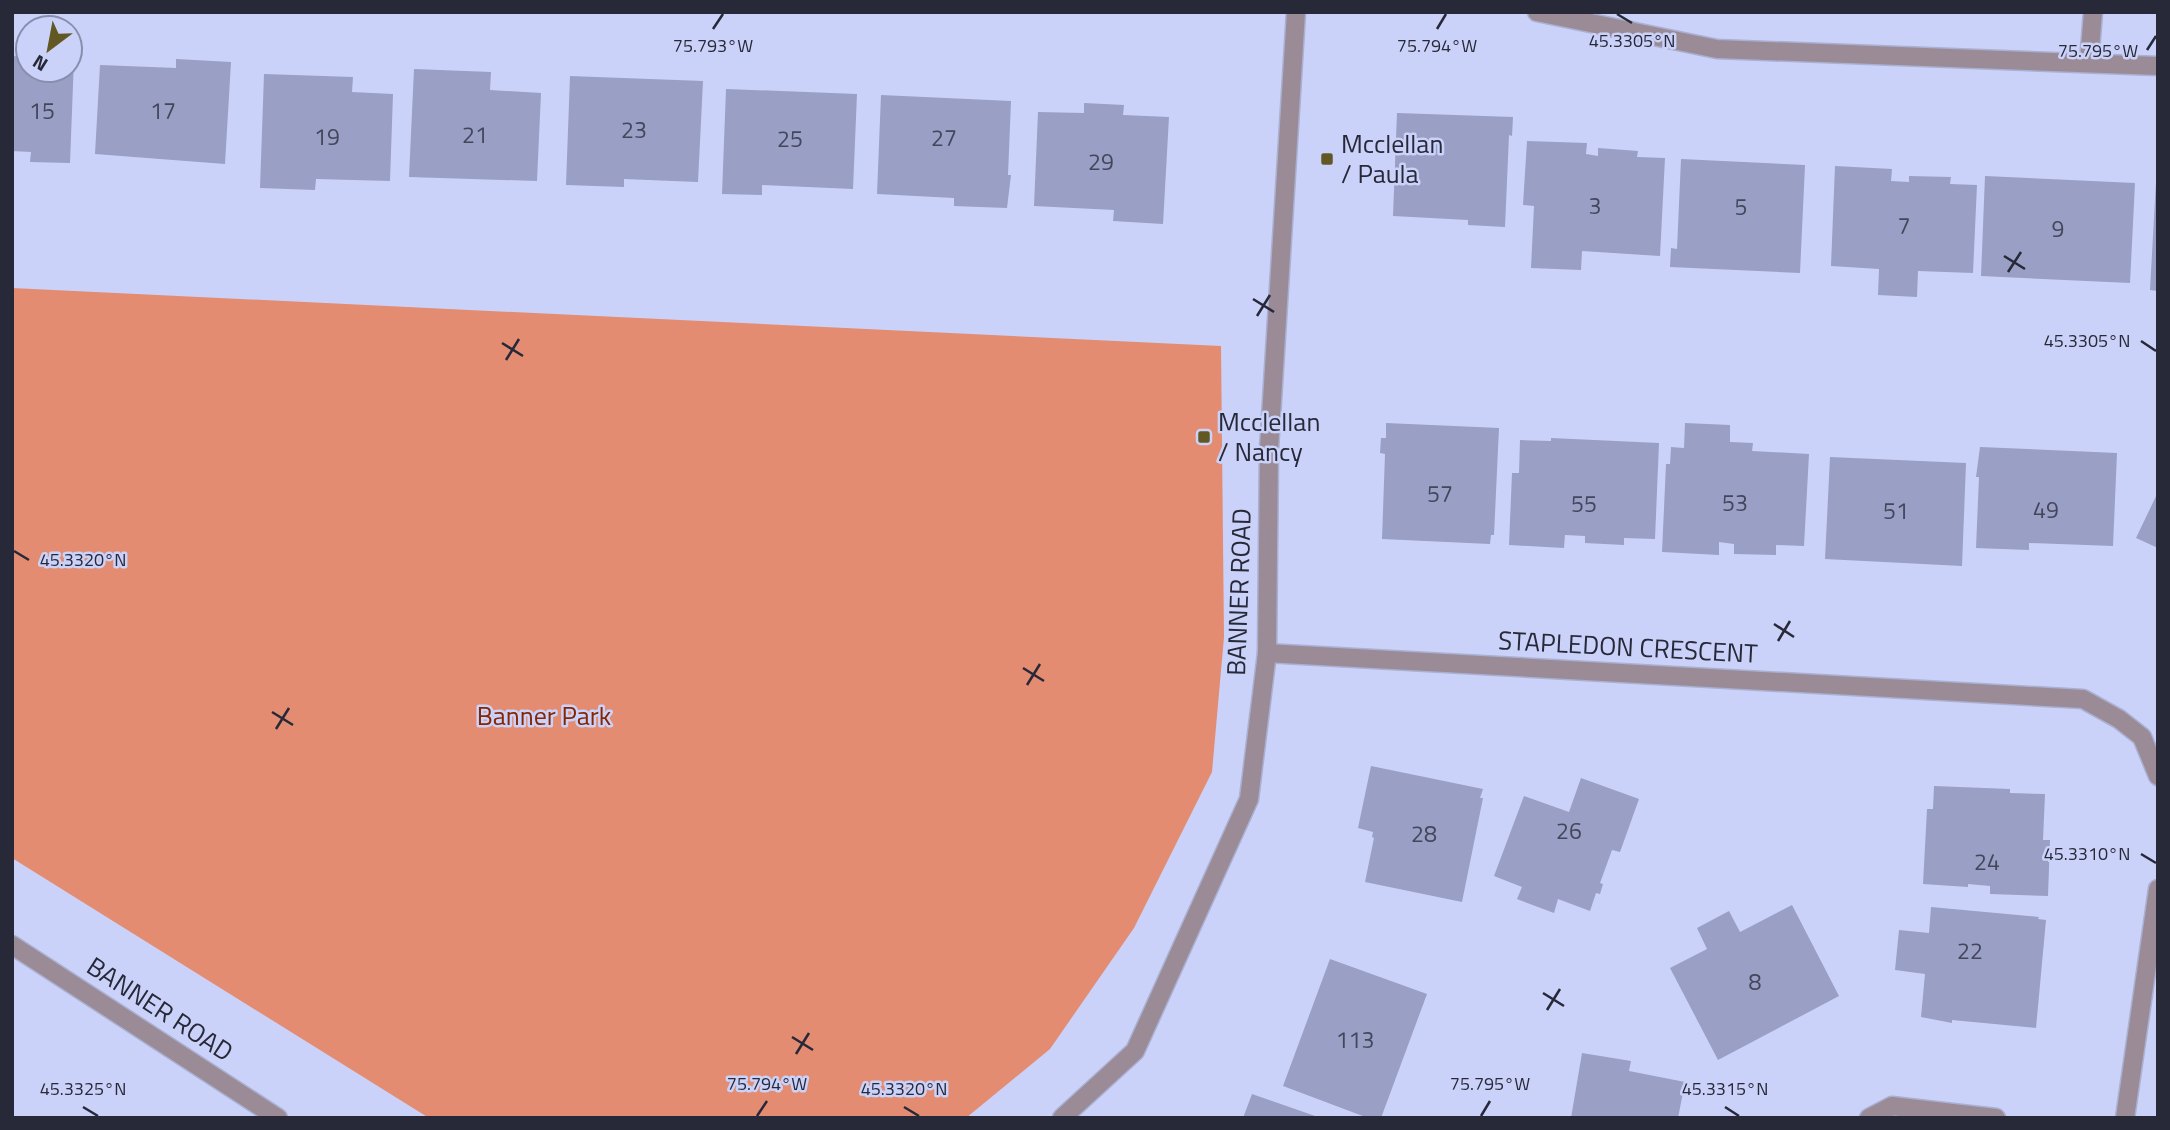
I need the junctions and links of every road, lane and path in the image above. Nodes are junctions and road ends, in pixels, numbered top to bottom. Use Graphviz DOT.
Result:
graph roads {
  1 [pos="1296,12"];
  2 [pos="1537,12"];
  3 [pos="2093,12"];
  4 [pos="2089,62"];
  5 [pos="2158,66"];
  6 [pos="1268,653"];
  7 [pos="2158,776"];
  8 [pos="2158,890"];
  9 [pos="12,945"];
  10 [pos="278,1118"];
  11 [pos="1062,1118"];
  12 [pos="1869,1118"];
  13 [pos="1996,1118"];
  14 [pos="2125,1118"];
  1 -- 6 [label="street, BANNER ROAD"];
  2 -- 4 [label="street"];
  3 -- 4 [label="street"];
  4 -- 5 [label="street"];
  6 -- 7 [label="street, STAPLEDON CRESCENT"];
  6 -- 11 [label="street, BANNER ROAD"];
  8 -- 14 [label="street"];
  9 -- 10 [label="street, BANNER ROAD"];
  12 -- 13 [label="street"];
}
